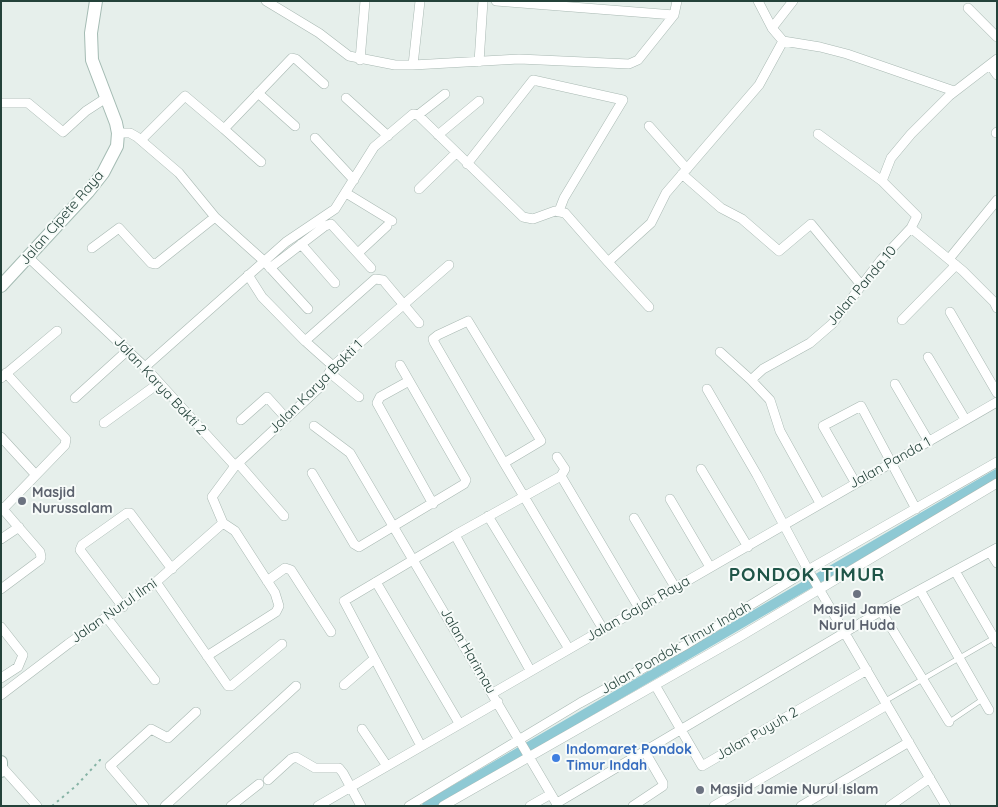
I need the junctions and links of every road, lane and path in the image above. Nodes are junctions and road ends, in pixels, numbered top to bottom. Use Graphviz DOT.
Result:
graph roads {
  1 [pos="96,1"];
  2 [pos="266,1"];
  3 [pos="365,1"];
  4 [pos="420,1"];
  5 [pos="483,1"];
  6 [pos="496,1"];
  7 [pos="677,1"];
  8 [pos="758,1"];
  9 [pos="793,1"];
  10 [pos="968,8"];
  11 [pos="674,15"];
  12 [pos="772,28"];
  13 [pos="997,37"];
  14 [pos="783,41"];
  15 [pos="360,60"];
  16 [pos="478,62"];
  17 [pos="993,62"];
  18 [pos="413,65"];
  19 [pos="997,74"];
  20 [pos="324,84"];
  21 [pos="954,91"];
  22 [pos="258,93"];
  23 [pos="446,94"];
  24 [pos="106,98"];
  25 [pos="346,98"];
  26 [pos="479,101"];
  27 [pos="1,103"];
  28 [pos="418,115"];
  29 [pos="295,126"];
  30 [pos="649,126"];
  31 [pos="224,129"];
  32 [pos="118,134"];
  33 [pos="818,134"];
  34 [pos="438,135"];
  35 [pos="388,136"];
  36 [pos="315,138"];
  37 [pos="141,140"];
  38 [pos="456,153"];
  39 [pos="261,162"];
  40 [pos="467,164"];
  41 [pos="685,171"];
  42 [pos="354,180"];
  43 [pos="882,181"];
  44 [pos="419,189"];
  45 [pos="346,193"];
  46 [pos="997,200"];
  47 [pos="559,211"];
  48 [pos="215,217"];
  49 [pos="911,228"];
  50 [pos="301,244"];
  51 [pos="92,248"];
  52 [pos="358,253"];
  53 [pos="28,257"];
  54 [pos="608,262"];
  55 [pos="952,262"];
  56 [pos="267,265"];
  57 [pos="450,265"];
  58 [pos="371,268"];
  59 [pos="248,275"];
  60 [pos="335,283"];
  61 [pos="1,286"];
  62 [pos="862,286"];
  63 [pos="996,303"];
  64 [pos="403,304"];
  65 [pos="649,308"];
  66 [pos="308,309"];
  67 [pos="950,312"];
  68 [pos="902,320"];
  69 [pos="419,323"];
  70 [pos="57,331"];
  71 [pos="305,341"];
  72 [pos="128,350"];
  73 [pos="720,352"];
  74 [pos="928,357"];
  75 [pos="400,365"];
  76 [pos="144,367"];
  77 [pos="332,370"];
  78 [pos="4,376"];
  79 [pos="751,380"];
  80 [pos="409,381"];
  81 [pos="159,383"];
  82 [pos="895,384"];
  83 [pos="707,389"];
  84 [pos="997,392"];
  85 [pos="360,397"];
  86 [pos="74,398"];
  87 [pos="997,402"];
  88 [pos="285,417"];
  89 [pos="966,419"];
  90 [pos="241,420"];
  91 [pos="104,423"];
  92 [pos="314,426"];
  93 [pos="1,438"];
  94 [pos="928,442"];
  95 [pos="557,457"];
  96 [pos="893,462"];
  97 [pos="997,462"];
  98 [pos="504,463"];
  99 [pos="236,465"];
  100 [pos="701,469"];
  101 [pos="312,473"];
  102 [pos="35,474"];
  103 [pos="561,476"];
  104 [pos="855,482"];
  105 [pos="997,483"];
  106 [pos="525,496"];
  107 [pos="670,498"];
  108 [pos="820,503"];
  109 [pos="434,504"];
  110 [pos="2,508"];
  111 [pos="916,509"];
  112 [pos="284,516"];
  113 [pos="488,516"];
  114 [pos="634,518"];
  115 [pos="222,524"];
  116 [pos="784,525"];
  117 [pos="19,527"];
  118 [pos="396,527"];
  119 [pos="455,535"];
  120 [pos="1,539"];
  121 [pos="748,547"];
  122 [pos="994,550"];
  123 [pos="414,558"];
  124 [pos="997,563"];
  125 [pos="710,566"];
  126 [pos="172,569"];
  127 [pos="955,571"];
  128 [pos="809,572"];
  129 [pos="267,581"];
  130 [pos="156,582"];
  131 [pos="376,582"];
  132 [pos="818,586"];
  133 [pos="675,587"];
  134 [pos="1,589"];
  135 [pos="920,590"];
  136 [pos="123,607"];
  137 [pos="639,608"];
  138 [pos="881,612"];
  139 [pos="107,618"];
  140 [pos="1,627"];
  141 [pos="603,629"];
  142 [pos="331,632"];
  143 [pos="846,632"];
  144 [pos="996,639"];
  145 [pos="282,644"];
  146 [pos="569,649"];
  147 [pos="207,656"];
  148 [pos="960,658"];
  149 [pos="374,659"];
  150 [pos="530,670"];
  151 [pos="867,670"];
  152 [pos="1,678"];
  153 [pos="922,679"];
  154 [pos="155,680"];
  155 [pos="344,685"];
  156 [pos="655,685"];
  157 [pos="296,686"];
  158 [pos="493,693"];
  159 [pos="1,695"];
  160 [pos="983,700"];
  161 [pos="498,702"];
  162 [pos="886,703"];
  163 [pos="989,710"];
  164 [pos="196,712"];
  165 [pos="949,722"];
  166 [pos="459,723"];
  167 [pos="362,729"];
  168 [pos="681,731"];
  169 [pos="521,741"];
  170 [pos="909,742"];
  171 [pos="421,746"];
  172 [pos="645,752"];
  173 [pos="529,756"];
  174 [pos="110,766"];
  175 [pos="387,766"];
  176 [pos="2,767"];
  177 [pos="930,778"];
  178 [pos="351,788"];
  179 [pos="552,794"];
  180 [pos="558,804"];
  181 [pos="718,805"];
  182 [pos="37,806"];
  183 [pos="52,806"];
  184 [pos="144,806"];
  185 [pos="165,806"];
  186 [pos="231,806"];
  187 [pos="318,806"];
  188 [pos="361,806"];
  189 [pos="409,806"];
  190 [pos="443,806"];
  191 [pos="530,806"];
  192 [pos="633,806"];
  193 [pos="802,806"];
  194 [pos="890,806"];
  195 [pos="946,806"];
  1 -- 24 [label="main road"];
  2 -- 15 [label="street"];
  3 -- 15 [label="street"];
  4 -- 18 [label="street"];
  5 -- 16 [label="street"];
  6 -- 11 [label="street"];
  7 -- 11 [label="street"];
  8 -- 12 [label="street"];
  9 -- 12 [label="street"];
  10 -- 13 [label="street"];
  11 -- 16 [label="street"];
  12 -- 14 [label="street"];
  14 -- 21 [label="street"];
  14 -- 41 [label="street"];
  15 -- 18 [label="street"];
  16 -- 18 [label="street"];
  17 -- 19 [label="street"];
  17 -- 21 [label="street"];
  20 -- 22 [label="street"];
  21 -- 43 [label="street"];
  22 -- 29 [label="street"];
  22 -- 31 [label="street"];
  23 -- 28 [label="street"];
  24 -- 27 [label="street"];
  24 -- 32 [label="main road"];
  25 -- 35 [label="street"];
  26 -- 34 [label="street"];
  28 -- 34 [label="street"];
  28 -- 35 [label="street"];
  30 -- 41 [label="street"];
  31 -- 37 [label="street"];
  31 -- 39 [label="street"];
  32 -- 37 [label="street"];
  32 -- 53 [label="main road, Jalan Cipete Raya"];
  33 -- 43 [label="street"];
  34 -- 38 [label="street"];
  35 -- 42 [label="street"];
  36 -- 42 [label="street"];
  37 -- 48 [label="street"];
  38 -- 40 [label="street"];
  38 -- 44 [label="street"];
  40 -- 47 [label="street"];
  40 -- 47 [label="street"];
  41 -- 54 [label="street"];
  41 -- 62 [label="street"];
  42 -- 45 [label="street"];
  43 -- 49 [label="street"];
  45 -- 52 [label="street"];
  45 -- 56 [label="street"];
  46 -- 55 [label="street"];
  47 -- 54 [label="street"];
  48 -- 51 [label="street"];
  48 -- 56 [label="street"];
  49 -- 55 [label="street"];
  49 -- 62 [label="street, Jalan Panda 10"];
  50 -- 52 [label="street"];
  50 -- 56 [label="street"];
  50 -- 60 [label="street"];
  52 -- 58 [label="street"];
  53 -- 61 [label="main road, Jalan Cipete Raya"];
  53 -- 72 [label="street, Jalan Karya Bakti 2"];
  54 -- 65 [label="street"];
  55 -- 63 [label="street"];
  55 -- 68 [label="street"];
  56 -- 59 [label="street"];
  56 -- 66 [label="street"];
  57 -- 64 [label="street, Jalan Karya Bakti 1"];
  59 -- 71 [label="street"];
  59 -- 76 [label="street"];
  62 -- 79 [label="street, Jalan Panda 10"];
  64 -- 69 [label="street"];
  64 -- 71 [label="street"];
  64 -- 77 [label="street, Jalan Karya Bakti 1"];
  67 -- 84 [label="street"];
  70 -- 78 [label="street"];
  71 -- 77 [label="street"];
  72 -- 76 [label="street, Jalan Karya Bakti 2"];
  72 -- 86 [label="street"];
  73 -- 79 [label="street"];
  74 -- 89 [label="street"];
  75 -- 80 [label="street"];
  76 -- 81 [label="street, Jalan Karya Bakti 2"];
  77 -- 85 [label="street"];
  77 -- 88 [label="street, Jalan Karya Bakti 1"];
  78 -- 102 [label="street"];
  79 -- 108 [label="street"];
  80 -- 109 [label="street"];
  80 -- 109 [label="street"];
  81 -- 91 [label="street"];
  81 -- 99 [label="street, Jalan Karya Bakti 2"];
  82 -- 94 [label="street"];
  83 -- 116 [label="street"];
  87 -- 89 [label="street, Jalan Panda 1"];
  88 -- 90 [label="street"];
  88 -- 99 [label="street, Jalan Karya Bakti 1"];
  89 -- 94 [label="street, Jalan Panda 1"];
  92 -- 118 [label="street, Jalan Harimau"];
  93 -- 102 [label="street"];
  94 -- 96 [label="street, Jalan Panda 1"];
  95 -- 103 [label="street"];
  96 -- 104 [label="street, Jalan Panda 1"];
  96 -- 104 [label="street"];
  96 -- 111 [label="street"];
  97 -- 111 [label="street, Jalan Pondok Timur Indah"];
  98 -- 98 [label="street"];
  98 -- 106 [label="street"];
  99 -- 112 [label="street, Jalan Karya Bakti 2"];
  99 -- 115 [label="street, Jalan Karya Bakti 1"];
  100 -- 121 [label="street"];
  101 -- 118 [label="street"];
  102 -- 110 [label="street"];
  103 -- 106 [label="street"];
  103 -- 137 [label="street"];
  104 -- 108 [label="street, Jalan Panda 1"];
  105 -- 132 [label="street, Jalan Pondok Timur Indah"];
  106 -- 113 [label="street"];
  106 -- 141 [label="street"];
  107 -- 125 [label="street"];
  108 -- 116 [label="street, Jalan Panda 1"];
  109 -- 118 [label="street"];
  110 -- 117 [label="street"];
  111 -- 128 [label="street, Jalan Pondok Timur Indah"];
  113 -- 119 [label="street"];
  113 -- 146 [label="street"];
  114 -- 133 [label="street"];
  115 -- 126 [label="street, Jalan Nurul Ilmi"];
  115 -- 129 [label="street"];
  116 -- 121 [label="street, Jalan Gajah Raya"];
  116 -- 128 [label="street"];
  117 -- 120 [label="street"];
  117 -- 134 [label="street"];
  118 -- 123 [label="street, Jalan Harimau"];
  119 -- 123 [label="street"];
  119 -- 150 [label="street"];
  121 -- 125 [label="street, Jalan Gajah Raya"];
  122 -- 124 [label="street"];
  122 -- 127 [label="street"];
  123 -- 131 [label="street"];
  123 -- 158 [label="street, Jalan Harimau"];
  125 -- 133 [label="street, Jalan Gajah Raya"];
  126 -- 130 [label="street, Jalan Nurul Ilmi"];
  126 -- 136 [label="street"];
  127 -- 135 [label="street"];
  127 -- 144 [label="street"];
  128 -- 132 [label="street"];
  128 -- 169 [label="street, Jalan Pondok Timur Indah"];
  129 -- 142 [label="street"];
  129 -- 147 [label="street"];
  130 -- 136 [label="street, Jalan Nurul Ilmi"];
  130 -- 147 [label="street"];
  131 -- 149 [label="street"];
  131 -- 166 [label="street"];
  132 -- 143 [label="street"];
  132 -- 156 [label="street, Jalan Pondok Timur Indah"];
  133 -- 137 [label="street, Jalan Gajah Raya"];
  135 -- 138 [label="street"];
  135 -- 148 [label="street"];
  136 -- 139 [label="street, Jalan Nurul Ilmi"];
  137 -- 141 [label="street, Jalan Gajah Raya"];
  138 -- 143 [label="street"];
  138 -- 153 [label="street"];
  139 -- 154 [label="street"];
  139 -- 159 [label="street, Jalan Nurul Ilmi"];
  140 -- 152 [label="street"];
  141 -- 146 [label="street, Jalan Gajah Raya"];
  143 -- 151 [label="street"];
  143 -- 168 [label="street"];
  144 -- 148 [label="lane"];
  145 -- 147 [label="street"];
  146 -- 150 [label="street, Jalan Gajah Raya"];
  148 -- 153 [label="lane"];
  148 -- 160 [label="street"];
  149 -- 155 [label="street"];
  149 -- 171 [label="street"];
  150 -- 158 [label="street, Jalan Gajah Raya"];
  151 -- 162 [label="street"];
  151 -- 168 [label="street, Jalan Puyuh 2"];
  153 -- 162 [label="lane"];
  153 -- 165 [label="street"];
  156 -- 168 [label="street, Jalan Puyuh 2"];
  156 -- 173 [label="street, Jalan Pondok Timur Indah"];
  157 -- 185 [label="street"];
  158 -- 161 [label="street, Jalan Harimau"];
  160 -- 163 [label="street"];
  160 -- 165 [label="lane"];
  161 -- 166 [label="street"];
  161 -- 169 [label="street, Jalan Harimau"];
  162 -- 170 [label="street"];
  162 -- 181 [label="street"];
  164 -- 174 [label="street"];
  166 -- 171 [label="street"];
  167 -- 175 [label="street"];
  168 -- 172 [label="street"];
  169 -- 173 [label="street, Jalan Harimau"];
  169 -- 189 [label="street, Jalan Pondok Timur Indah"];
  170 -- 177 [label="street"];
  170 -- 193 [label="street"];
  171 -- 175 [label="street"];
  172 -- 180 [label="street"];
  172 -- 192 [label="street"];
  173 -- 179 [label="street, Jalan Harimau"];
  173 -- 190 [label="street, Jalan Pondok Timur Indah"];
  174 -- 183 [label="path"];
  174 -- 184 [label="street"];
  175 -- 178 [label="street"];
  176 -- 182 [label="street"];
  177 -- 194 [label="street"];
  177 -- 195 [label="street"];
  178 -- 186 [label="street"];
  178 -- 187 [label="street"];
  178 -- 188 [label="street"];
  179 -- 180 [label="street, Jalan Harimau"];
  179 -- 191 [label="street"];
}
